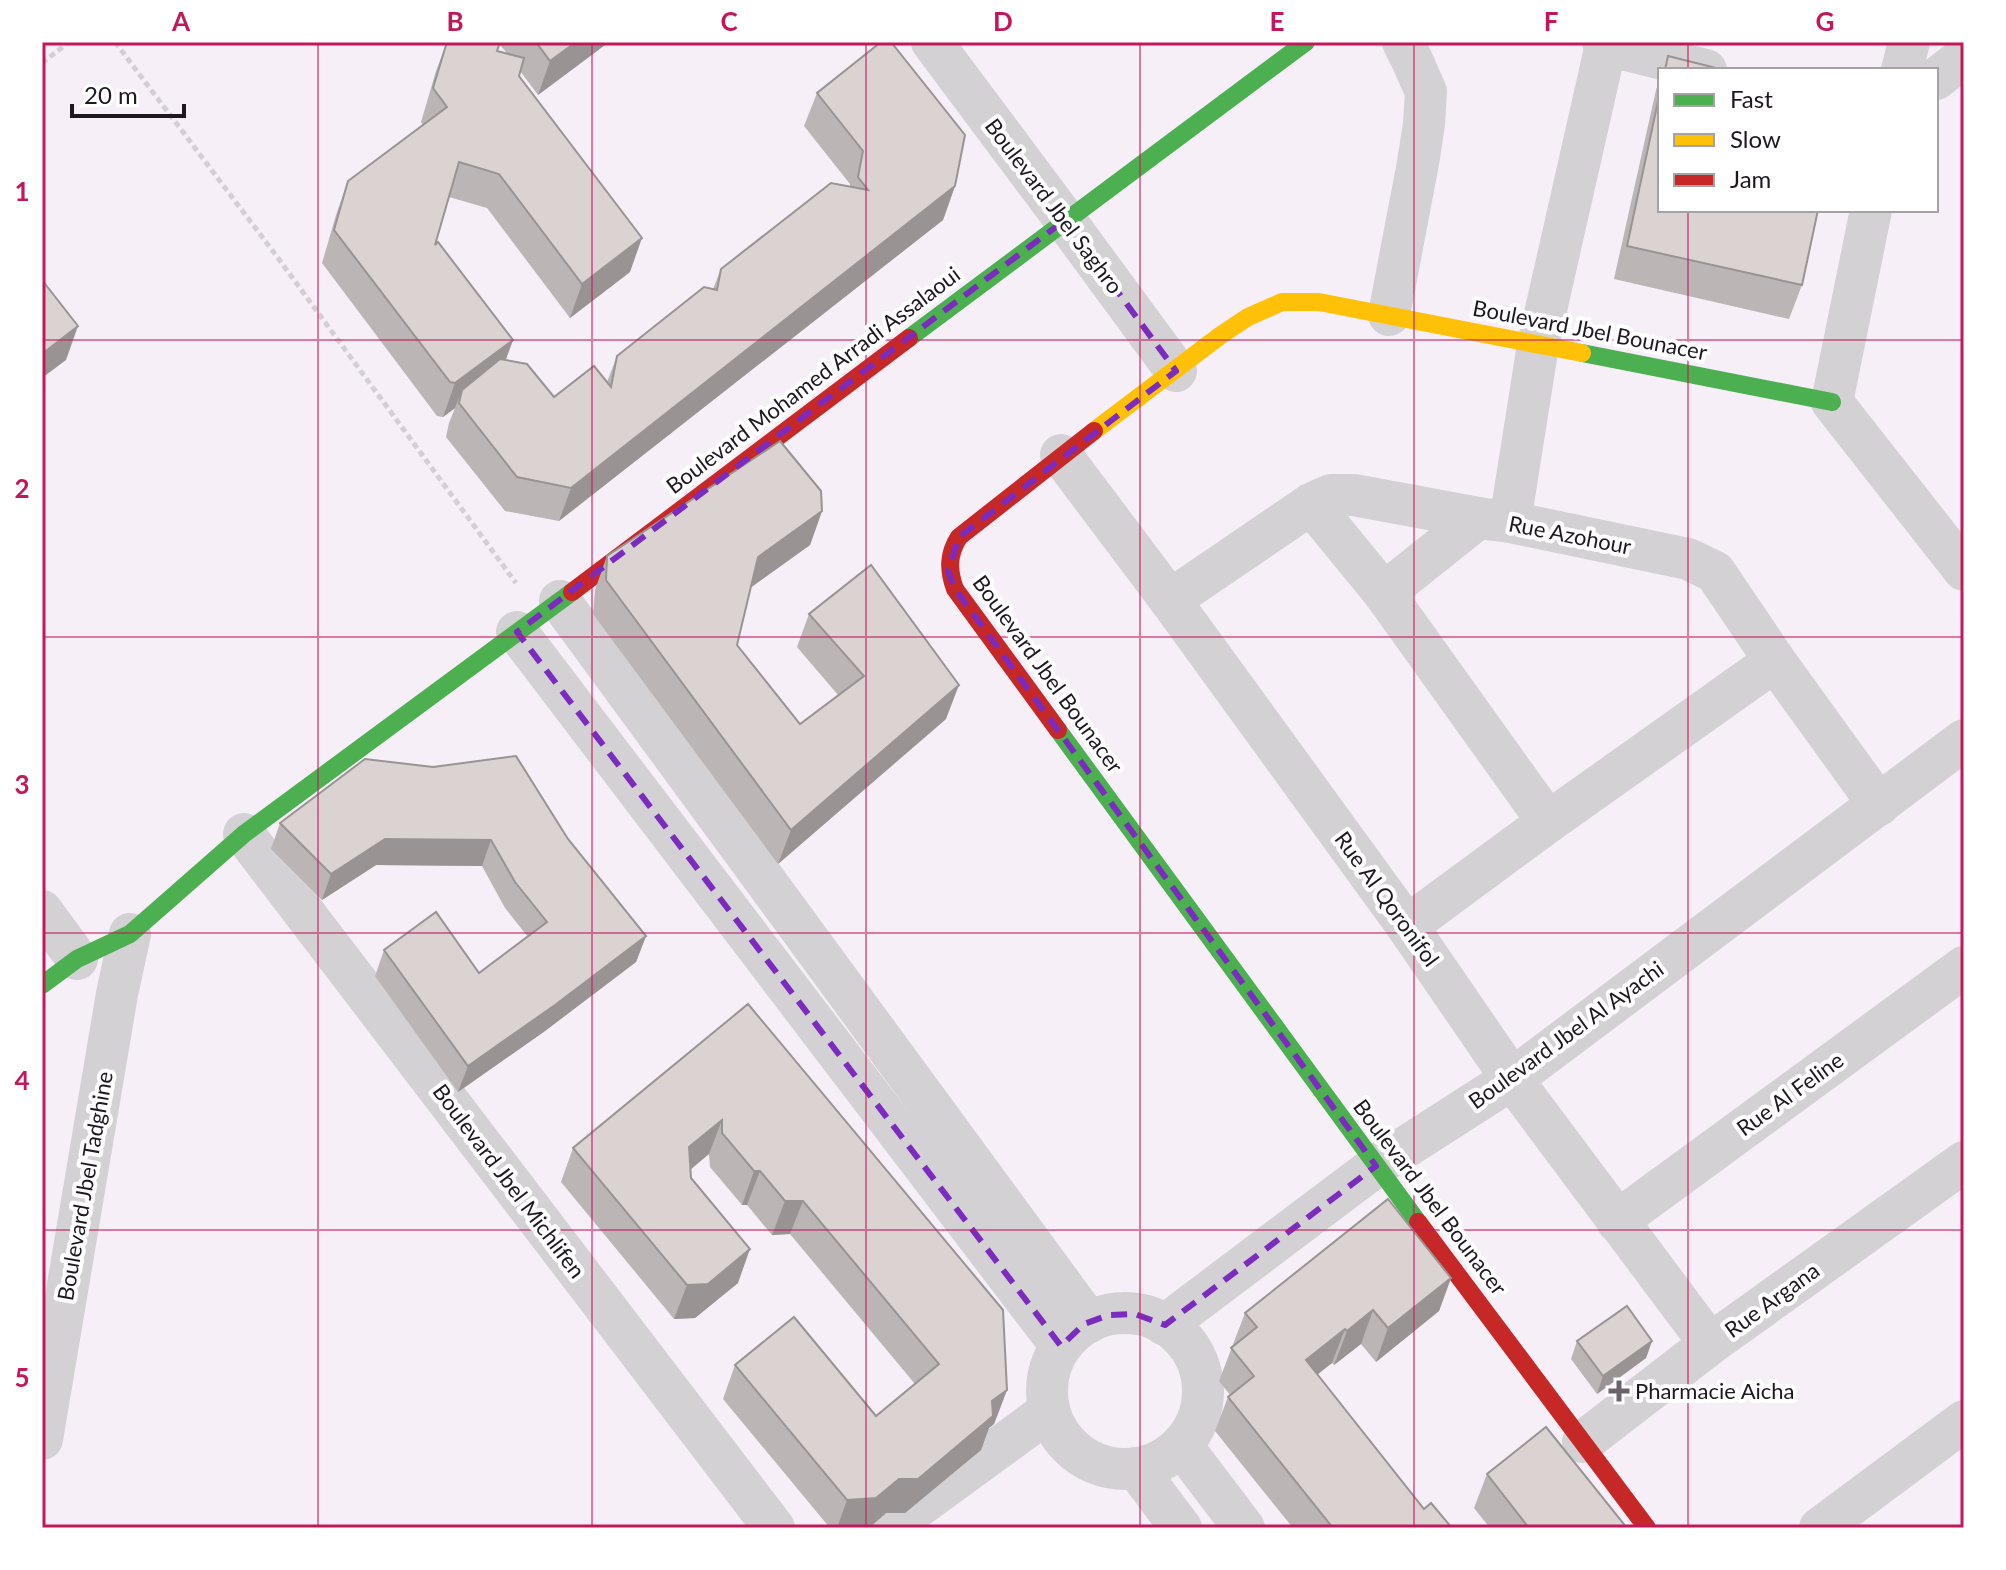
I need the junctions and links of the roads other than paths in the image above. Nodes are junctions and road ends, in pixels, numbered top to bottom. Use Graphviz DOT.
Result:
graph roads {
  1 [pos="932,42"];
  2 [pos="1306,42"];
  3 [pos="1403,42"];
  4 [pos="1909,42"];
  5 [pos="1605,44"];
  6 [pos="1964,57"];
  7 [pos="1698,68"];
  8 [pos="1902,68"];
  9 [pos="1938,77"];
  10 [pos="1871,212"];
  11 [pos="1065,220"];
  12 [pos="1389,315"];
  13 [pos="1538,345"];
  14 [pos="1176,371"];
  15 [pos="1832,402"];
  16 [pos="1061,455"];
  17 [pos="1311,504"];
  18 [pos="1494,520"];
  19 [pos="1964,570"];
  20 [pos="1384,593"];
  21 [pos="1170,600"];
  22 [pos="539,616"];
  23 [pos="1775,661"];
  24 [pos="1964,740"];
  25 [pos="1879,805"];
  26 [pos="1548,822"];
  27 [pos="244,834"];
  28 [pos="42,911"];
  29 [pos="1407,926"];
  30 [pos="130,934"];
  31 [pos="77,959"];
  32 [pos="1964,967"];
  33 [pos="42,985"];
  34 [pos="1512,1079"];
  35 [pos="1964,1162"];
  36 [pos="1376,1166"];
  37 [pos="1617,1221"];
  38 [pos="1165,1325"];
  39 [pos="1075,1334"];
  40 [pos="1710,1344"];
  41 [pos="1049,1411"];
  42 [pos="1964,1421"];
  43 [pos="42,1439"];
  44 [pos="1583,1442"];
  45 [pos="1181,1445"];
  46 [pos="1136,1468"];
  47 [pos="774,1528"];
  48 [pos="889,1528"];
  49 [pos="1181,1528"];
  50 [pos="1244,1528"];
  51 [pos="1647,1528"];
  52 [pos="1820,1528"];
  1 -- 11 [label="street, Boulevard Jbel Saghro"];
  2 -- 11 [label="street, Boulevard Mohamed Arradi Assalaoui"];
  3 -- 12 [label="street"];
  4 -- 8 [label="street"];
  5 -- 7 [label="street"];
  5 -- 13 [label="street"];
  6 -- 9 [label="street"];
  10 -- 15 [label="street"];
  11 -- 14 [label="street, Boulevard Jbel Saghro"];
  11 -- 22 [label="street, Boulevard Mohamed Arradi Assalaoui"];
  12 -- 13 [label="street, Boulevard Jbel Bounacer"];
  12 -- 14 [label="street, Boulevard Jbel Bounacer"];
  13 -- 15 [label="street, Boulevard Jbel Bounacer"];
  13 -- 18 [label="street"];
  14 -- 16 [label="street, Boulevard Jbel Bounacer"];
  15 -- 19 [label="street"];
  16 -- 21 [label="street, Rue Al Qoronifol"];
  16 -- 36 [label="street, Boulevard Jbel Bounacer"];
  17 -- 18 [label="street, Rue Azohour"];
  17 -- 20 [label="street"];
  17 -- 21 [label="street, Rue Azohour"];
  18 -- 20 [label="street"];
  18 -- 23 [label="street, Rue Azohour"];
  20 -- 26 [label="street"];
  21 -- 29 [label="street, Rue Al Qoronifol"];
  22 -- 27 [label="street, Boulevard Mohamed Arradi Assalaoui"];
  22 -- 39 [label="street"];
  23 -- 25 [label="street, Rue Azohour"];
  23 -- 26 [label="street"];
  24 -- 25 [label="street, Boulevard Jbel Al Ayachi"];
  25 -- 34 [label="street, Boulevard Jbel Al Ayachi"];
  26 -- 29 [label="street"];
  27 -- 30 [label="street, Boulevard Mohamed Arradi Assalaoui"];
  27 -- 47 [label="street, Boulevard Jbel Michlifen"];
  28 -- 31 [label="street"];
  29 -- 34 [label="street, Rue Al Qoronifol"];
  30 -- 31 [label="street, Boulevard Mohamed Arradi Assalaoui"];
  30 -- 43 [label="street, Boulevard Jbel Tadghine"];
  31 -- 33 [label="street, Boulevard Mohamed Arradi Assalaoui"];
  32 -- 37 [label="street, Rue Al Feline"];
  34 -- 36 [label="street, Boulevard Jbel Al Ayachi"];
  34 -- 37 [label="street, Rue Al Qoronifol"];
  35 -- 40 [label="street, Rue Argana"];
  36 -- 38 [label="street, Boulevard Jbel Al Ayachi"];
  36 -- 44 [label="street, Boulevard Jbel Bounacer"];
  37 -- 40 [label="street, Rue Al Qoronifol"];
  38 -- 39 [label="street"];
  38 -- 45 [label="street"];
  39 -- 41 [label="street"];
  40 -- 44 [label="street, Rue Argana"];
  41 -- 46 [label="street"];
  41 -- 48 [label="street"];
  42 -- 52 [label="street"];
  44 -- 51 [label="street, Boulevard Jbel Bounacer"];
  45 -- 46 [label="street"];
  45 -- 50 [label="street"];
  46 -- 49 [label="street"];
}
